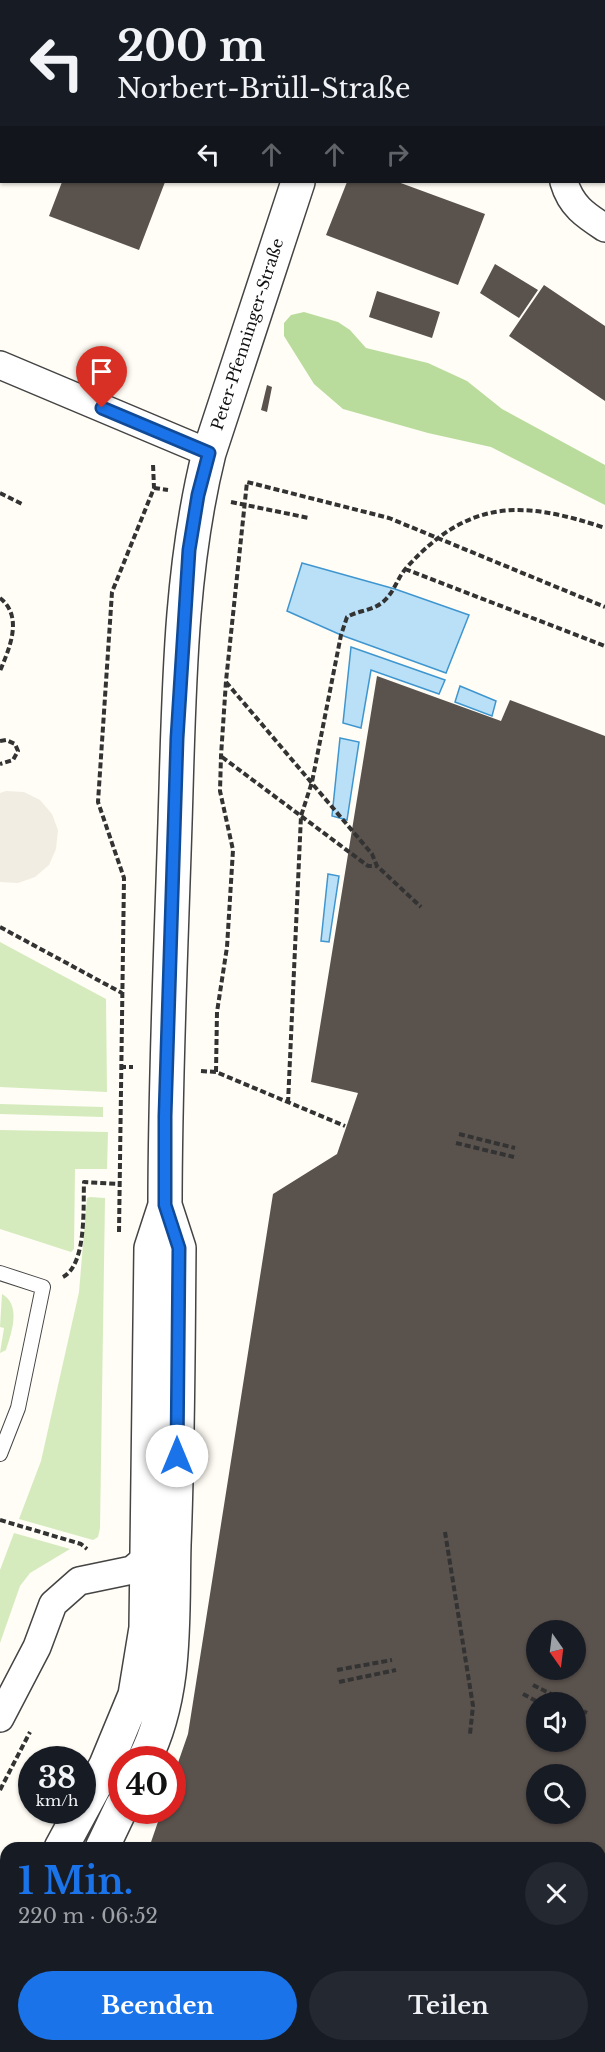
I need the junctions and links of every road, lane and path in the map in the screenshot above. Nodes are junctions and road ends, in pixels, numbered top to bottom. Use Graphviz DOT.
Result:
graph roads {
  1 [pos="298,183"];
  2 [pos="565,186"];
  3 [pos="605,228"];
  4 [pos="0,365"];
  5 [pos="209,453"];
  6 [pos="153,459"];
  7 [pos="0,493"];
  8 [pos="243,504"];
  9 [pos="24,506"];
  10 [pos="309,518"];
  11 [pos="605,528"];
  12 [pos="438,537"];
  13 [pos="405,569"];
  14 [pos="0,598"];
  15 [pos="605,607"];
  16 [pos="605,646"];
  17 [pos="0,671"];
  18 [pos="226,681"];
  19 [pos="0,741"];
  20 [pos="221,756"];
  21 [pos="0,764"];
  22 [pos="312,782"];
  23 [pos="301,816"];
  24 [pos="377,866"];
  25 [pos="421,907"];
  26 [pos="0,927"];
  27 [pos="122,993"];
  28 [pos="288,1102"];
  29 [pos="345,1125"];
  30 [pos="459,1134"];
  31 [pos="456,1143"];
  32 [pos="515,1148"];
  33 [pos="514,1157"];
  34 [pos="120,1184"];
  35 [pos="165,1205"];
  36 [pos="119,1243"];
  37 [pos="0,1273"];
  38 [pos="43,1287"];
  39 [pos="0,1454"];
  40 [pos="0,1520"];
  41 [pos="445,1532"];
  42 [pos="131,1566"];
  43 [pos="392,1660"];
  44 [pos="337,1670"];
  45 [pos="396,1670"];
  46 [pos="339,1682"];
  47 [pos="533,1685"];
  48 [pos="547,1692"];
  49 [pos="523,1694"];
  50 [pos="526,1696"];
  51 [pos="0,1718"];
  52 [pos="31,1731"];
  53 [pos="470,1734"];
  54 [pos="150,1746"];
  55 [pos="0,1790"];
  56 [pos="113,1824"];
  57 [pos="65,1842"];
  58 [pos="105,1842"];
  1 -- 5 [label="street, Peter-Pfenninger-Straße"];
  2 -- 3 [label="street"];
  4 -- 5 [label="street"];
  5 -- 35 [label="street, Peter-Pfenninger-Straße"];
  6 -- 27 [label="path"];
  7 -- 9 [label="path"];
  8 -- 10 [label="path"];
  8 -- 12 [label="path"];
  8 -- 18 [label="path"];
  11 -- 12 [label="path"];
  12 -- 13 [label="path"];
  12 -- 15 [label="path"];
  13 -- 16 [label="path"];
  13 -- 22 [label="path"];
  14 -- 17 [label="path"];
  18 -- 20 [label="path"];
  18 -- 22 [label="path"];
  19 -- 21 [label="path"];
  20 -- 23 [label="path"];
  20 -- 28 [label="path"];
  22 -- 23 [label="path"];
  22 -- 24 [label="path"];
  23 -- 24 [label="path"];
  23 -- 28 [label="path"];
  24 -- 25 [label="path"];
  26 -- 27 [label="path"];
  27 -- 34 [label="path"];
  28 -- 29 [label="path"];
  30 -- 32 [label="path"];
  31 -- 33 [label="path"];
  34 -- 36 [label="path"];
  34 -- 38 [label="path"];
  35 -- 42 [label="street, Peter-Pfenninger-Straße"];
  35 -- 54 [label="street, Peter-Pfenninger-Straße"];
  37 -- 38 [label="lane"];
  38 -- 39 [label="lane"];
  40 -- 42 [label="path"];
  41 -- 53 [label="path"];
  42 -- 51 [label="street"];
  42 -- 57 [label="street, Peter-Pfenninger-Straße"];
  43 -- 44 [label="path"];
  45 -- 46 [label="path"];
  47 -- 48 [label="path"];
  49 -- 50 [label="path"];
  52 -- 55 [label="path"];
  56 -- 58 [label="street"];
}
